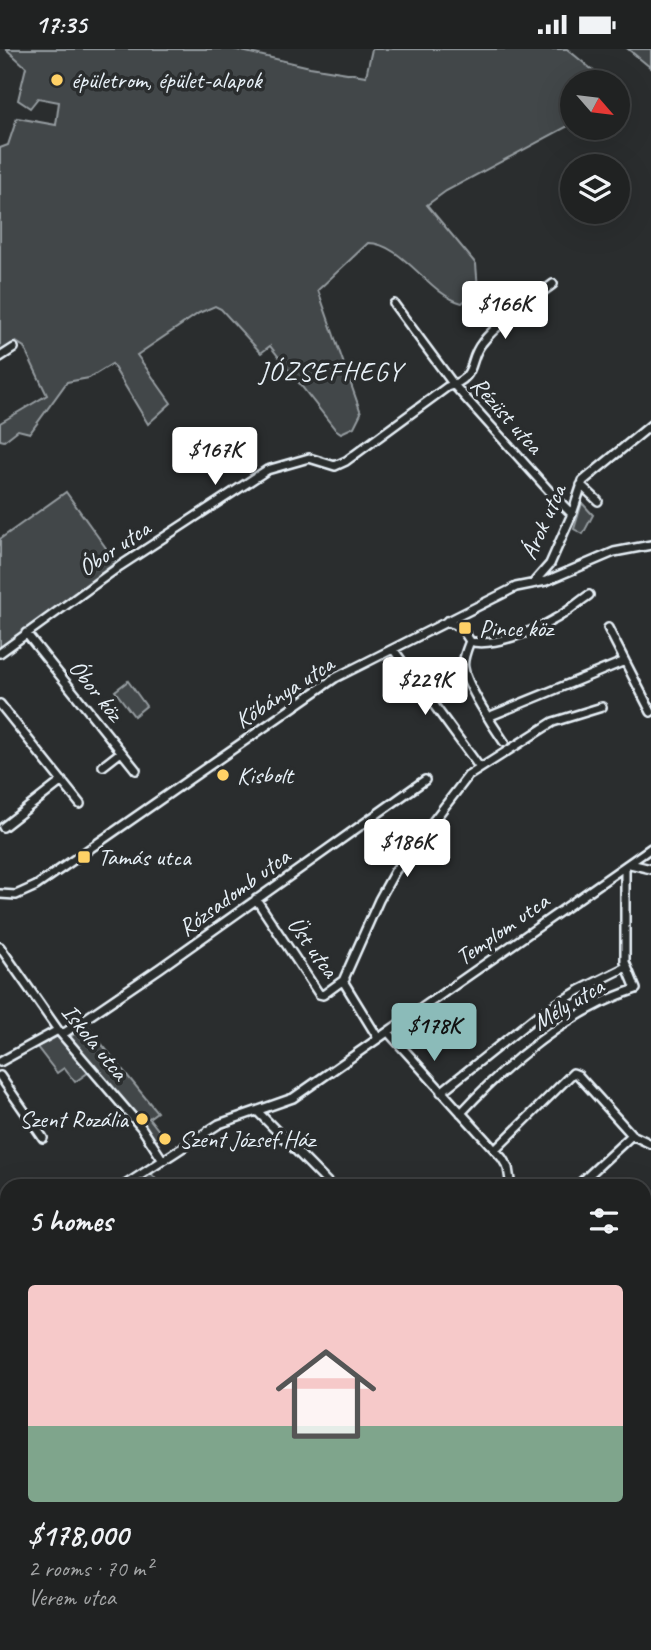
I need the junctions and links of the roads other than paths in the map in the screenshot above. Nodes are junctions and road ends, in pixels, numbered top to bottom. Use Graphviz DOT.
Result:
graph roads {
  1 [pos="553,284"];
  2 [pos="394,305"];
  3 [pos="14,348"];
  4 [pos="0,356"];
  5 [pos="454,385"];
  6 [pos="651,425"];
  7 [pos="581,485"];
  8 [pos="598,501"];
  9 [pos="572,514"];
  10 [pos="651,545"];
  11 [pos="535,581"];
  12 [pos="589,595"];
  13 [pos="447,621"];
  14 [pos="608,628"];
  15 [pos="26,633"];
  16 [pos="470,641"];
  17 [pos="393,649"];
  18 [pos="0,653"];
  19 [pos="625,661"];
  20 [pos="0,704"];
  21 [pos="602,707"];
  22 [pos="651,712"];
  23 [pos="488,717"];
  24 [pos="504,742"];
  25 [pos="121,752"];
  26 [pos="103,766"];
  27 [pos="480,768"];
  28 [pos="136,770"];
  29 [pos="425,780"];
  30 [pos="62,781"];
  31 [pos="80,804"];
  32 [pos="4,827"];
  33 [pos="651,848"];
  34 [pos="628,865"];
  35 [pos="651,869"];
  36 [pos="0,894"];
  37 [pos="256,899"];
  38 [pos="0,947"];
  39 [pos="626,967"];
  40 [pos="344,980"];
  41 [pos="61,1032"];
  42 [pos="388,1032"];
  43 [pos="378,1038"];
  44 [pos="0,1062"];
  45 [pos="0,1076"];
  46 [pos="441,1091"];
  47 [pos="257,1111"];
  48 [pos="461,1113"];
  49 [pos="632,1135"];
  50 [pos="43,1138"];
  51 [pos="651,1144"];
  52 [pos="495,1150"];
  53 [pos="162,1159"];
  54 [pos="133,1179"];
  55 [pos="324,1179"];
  56 [pos="510,1179"];
  57 [pos="585,1179"];
  1 -- 5 [label="street, Óbor utca"];
  2 -- 5 [label="street, Rézüst utca"];
  3 -- 4 [label="street"];
  5 -- 9 [label="street, Rézüst utca"];
  5 -- 15 [label="street, Óbor utca"];
  6 -- 7 [label="street, Árok utca"];
  7 -- 8 [label="street"];
  7 -- 9 [label="street, Árok utca"];
  9 -- 11 [label="street, Árok utca"];
  10 -- 11 [label="street, Kőbánya utca"];
  11 -- 13 [label="street, Kőbánya utca"];
  12 -- 16 [label="street"];
  13 -- 16 [label="street"];
  13 -- 17 [label="street, Kőbánya utca"];
  14 -- 19 [label="street"];
  15 -- 18 [label="street, Óbor utca"];
  15 -- 25 [label="street, Óbor köz"];
  16 -- 23 [label="street"];
  17 -- 27 [label="street"];
  17 -- 36 [label="street, Kőbánya utca"];
  19 -- 22 [label="street"];
  19 -- 23 [label="street"];
  20 -- 30 [label="street"];
  21 -- 27 [label="street"];
  23 -- 24 [label="street"];
  25 -- 26 [label="street"];
  25 -- 28 [label="street, Óbor köz"];
  27 -- 40 [label="street"];
  29 -- 37 [label="street, Rózsadomb utca"];
  30 -- 31 [label="street"];
  30 -- 32 [label="street"];
  33 -- 34 [label="street, Templom utca"];
  34 -- 35 [label="street"];
  34 -- 39 [label="street"];
  34 -- 42 [label="street, Templom utca"];
  37 -- 40 [label="street, Üst utca"];
  37 -- 41 [label="street, Rózsadomb utca"];
  38 -- 41 [label="street, Iskola utca"];
  39 -- 46 [label="street"];
  39 -- 48 [label="street, Mély utca"];
  40 -- 43 [label="street"];
  41 -- 44 [label="street, Rózsadomb utca"];
  41 -- 53 [label="street, Iskola utca"];
  42 -- 43 [label="street, Templom utca"];
  42 -- 46 [label="street"];
  43 -- 47 [label="street, Templom utca"];
  45 -- 50 [label="street"];
  46 -- 48 [label="street"];
  47 -- 53 [label="street, Templom utca"];
  47 -- 55 [label="street"];
  48 -- 52 [label="street"];
  49 -- 51 [label="street"];
  49 -- 52 [label="street"];
  49 -- 57 [label="street"];
  52 -- 56 [label="street"];
  53 -- 54 [label="street, Templom utca"];
}
